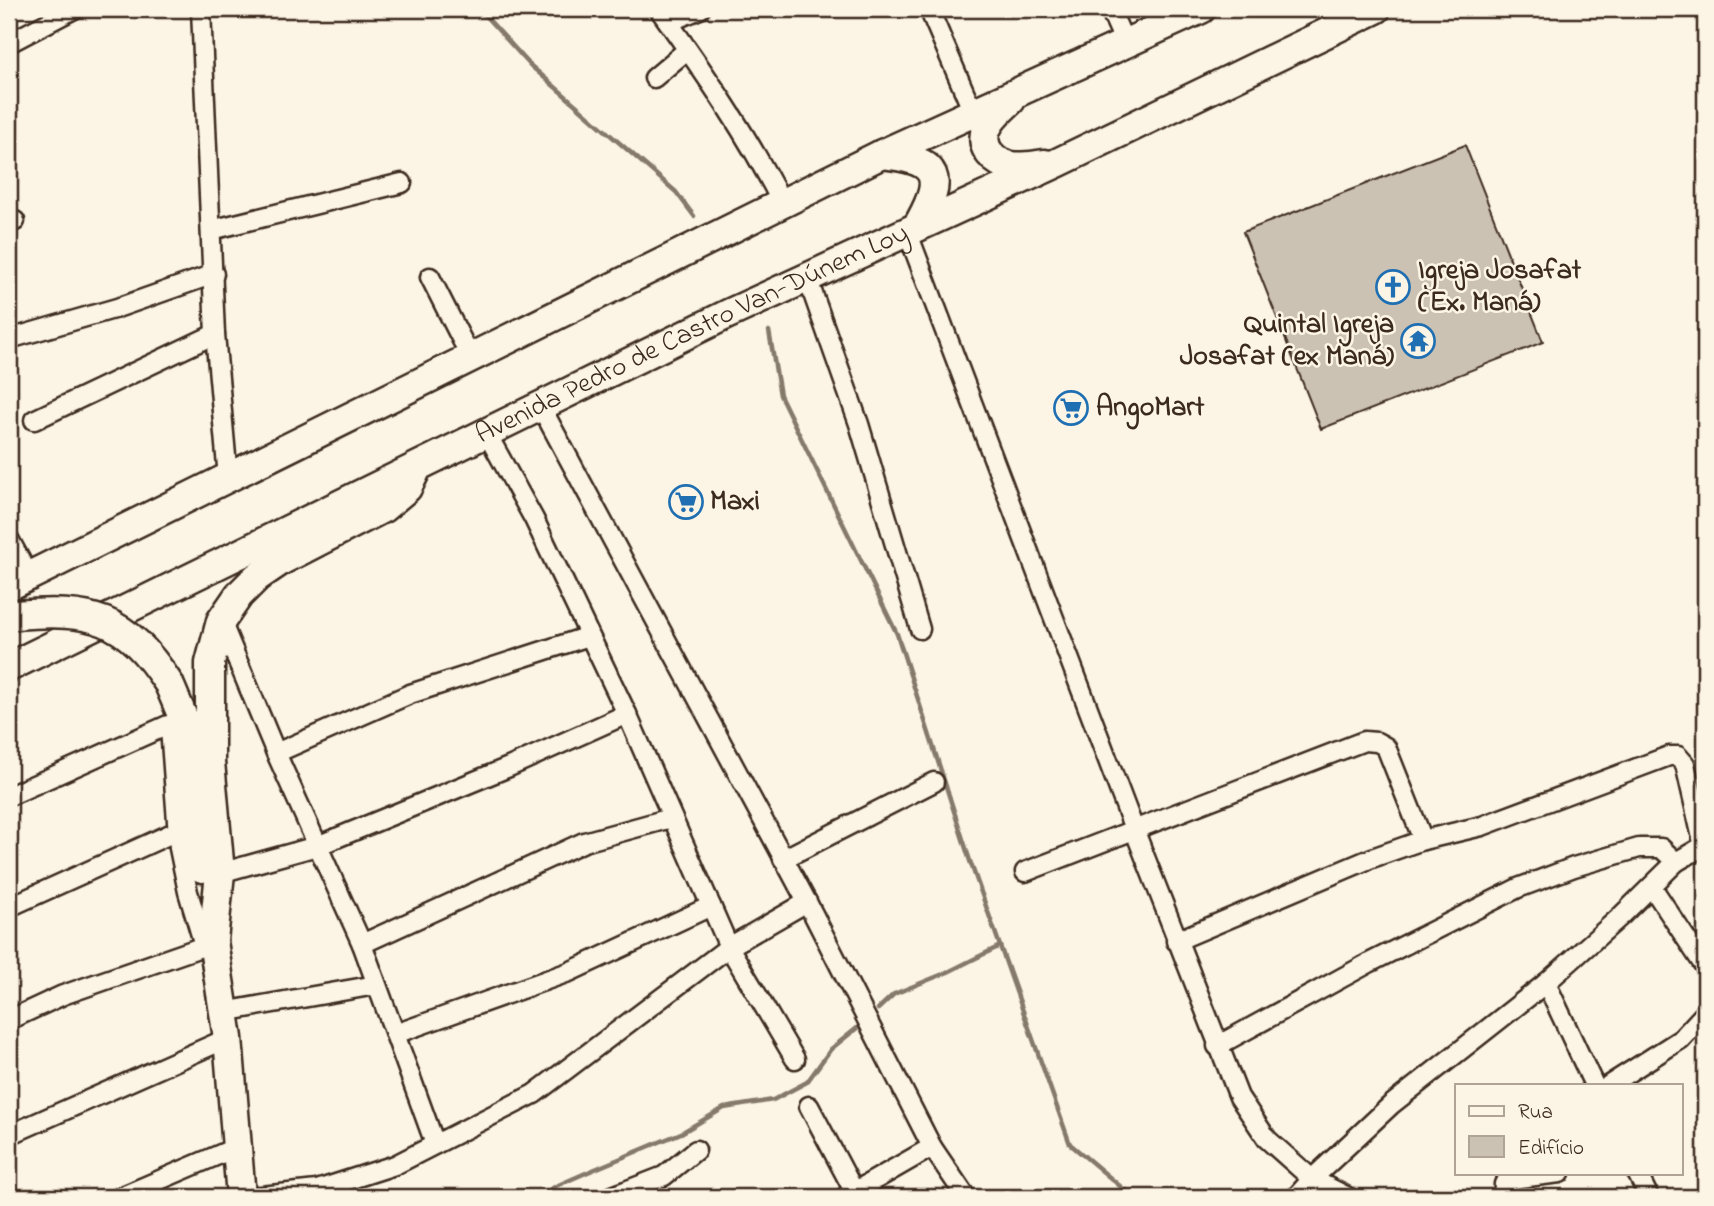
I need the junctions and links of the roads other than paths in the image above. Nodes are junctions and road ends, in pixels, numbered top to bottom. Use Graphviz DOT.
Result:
graph roads {
  1 [pos="74,9"];
  2 [pos="201,9"];
  3 [pos="700,9"];
  4 [pos="929,9"];
  5 [pos="1110,9"];
  6 [pos="1201,9"];
  7 [pos="1376,9"];
  8 [pos="664,16"];
  9 [pos="9,43"];
  10 [pos="1125,43"];
  11 [pos="687,50"];
  12 [pos="654,78"];
  13 [pos="1017,93"];
  14 [pos="973,112"];
  15 [pos="882,155"];
  16 [pos="1057,163"];
  17 [pos="402,183"];
  18 [pos="783,205"];
  19 [pos="912,229"];
  20 [pos="211,230"];
  21 [pos="214,274"];
  22 [pos="430,277"];
  23 [pos="794,283"];
  24 [pos="215,334"];
  25 [pos="9,339"];
  26 [pos="471,358"];
  27 [pos="540,405"];
  28 [pos="34,419"];
  29 [pos="486,432"];
  30 [pos="419,465"];
  31 [pos="228,478"];
  32 [pos="9,540"];
  33 [pos="19,581"];
  34 [pos="12,616"];
  35 [pos="221,621"];
  36 [pos="920,629"];
  37 [pos="589,636"];
  38 [pos="9,667"];
  39 [pos="626,714"];
  40 [pos="276,753"];
  41 [pos="934,782"];
  42 [pos="9,796"];
  43 [pos="671,818"];
  44 [pos="1133,830"];
  45 [pos="177,831"];
  46 [pos="1423,840"];
  47 [pos="317,846"];
  48 [pos="1704,848"];
  49 [pos="783,859"];
  50 [pos="1676,863"];
  51 [pos="220,873"];
  52 [pos="1026,873"];
  53 [pos="1652,887"];
  54 [pos="807,902"];
  55 [pos="711,906"];
  56 [pos="9,907"];
  57 [pos="1176,941"];
  58 [pos="362,944"];
  59 [pos="729,947"];
  60 [pos="211,948"];
  61 [pos="1705,967"];
  62 [pos="1546,983"];
  63 [pos="376,985"];
  64 [pos="1705,1013"];
  65 [pos="9,1020"];
  66 [pos="226,1025"];
  67 [pos="395,1034"];
  68 [pos="1217,1046"];
  69 [pos="794,1059"];
  70 [pos="1594,1084"];
  71 [pos="1611,1084"];
  72 [pos="808,1106"];
  73 [pos="9,1135"];
  74 [pos="435,1144"];
  75 [pos="237,1147"];
  76 [pos="932,1147"];
  77 [pos="696,1150"];
  78 [pos="1552,1174"];
  79 [pos="1638,1174"];
  80 [pos="1312,1179"];
  81 [pos="849,1194"];
  82 [pos="120,1197"];
  83 [pos="240,1197"];
  84 [pos="252,1197"];
  85 [pos="610,1197"];
  86 [pos="966,1197"];
  87 [pos="1296,1197"];
  88 [pos="1348,1197"];
  89 [pos="1503,1197"];
  90 [pos="1649,1197"];
  1 -- 9 [label="street"];
  2 -- 20 [label="street"];
  3 -- 8 [label="street"];
  4 -- 14 [label="street"];
  5 -- 10 [label="street"];
  6 -- 10 [label="highway"];
  7 -- 16 [label="highway, Avenida Pedro de Castro Van-Dúnem Loy"];
  8 -- 11 [label="street"];
  10 -- 13 [label="highway"];
  11 -- 12 [label="street"];
  11 -- 18 [label="street"];
  13 -- 14 [label="highway"];
  13 -- 16 [label="highway"];
  14 -- 15 [label="highway"];
  15 -- 18 [label="highway"];
  15 -- 19 [label="highway"];
  16 -- 19 [label="highway, Avenida Pedro de Castro Van-Dúnem Loy"];
  17 -- 20 [label="street"];
  18 -- 26 [label="highway"];
  19 -- 23 [label="highway, Avenida Pedro de Castro Van-Dúnem Loy"];
  19 -- 44 [label="street"];
  20 -- 21 [label="street"];
  21 -- 24 [label="street"];
  21 -- 25 [label="street"];
  22 -- 26 [label="street"];
  23 -- 27 [label="highway, Avenida Pedro de Castro Van-Dúnem Loy"];
  23 -- 36 [label="street"];
  24 -- 28 [label="street"];
  24 -- 31 [label="street"];
  26 -- 31 [label="highway"];
  27 -- 29 [label="highway, Avenida Pedro de Castro Van-Dúnem Loy"];
  27 -- 49 [label="street"];
  29 -- 30 [label="highway, Avenida Pedro de Castro Van-Dúnem Loy"];
  29 -- 37 [label="street"];
  30 -- 35 [label="highway"];
  30 -- 38 [label="highway, Avenida Pedro de Castro Van-Dúnem Loy"];
  31 -- 33 [label="highway"];
  32 -- 33 [label="street"];
  34 -- 60 [label="highway, bridge"];
  35 -- 40 [label="street"];
  35 -- 51 [label="highway"];
  37 -- 39 [label="street"];
  37 -- 40 [label="street"];
  39 -- 43 [label="street"];
  39 -- 47 [label="street"];
  40 -- 47 [label="street"];
  41 -- 49 [label="street"];
  42 -- 45 [label="street"];
  43 -- 55 [label="street"];
  43 -- 58 [label="street"];
  44 -- 46 [label="street"];
  44 -- 52 [label="street"];
  44 -- 57 [label="street"];
  45 -- 56 [label="street"];
  45 -- 60 [label="street"];
  46 -- 48 [label="street"];
  46 -- 57 [label="street"];
  47 -- 51 [label="street"];
  47 -- 58 [label="street"];
  48 -- 50 [label="street"];
  49 -- 54 [label="street"];
  50 -- 53 [label="street"];
  50 -- 68 [label="street"];
  51 -- 60 [label="highway"];
  53 -- 61 [label="street"];
  53 -- 62 [label="street"];
  54 -- 59 [label="street"];
  54 -- 76 [label="street"];
  55 -- 59 [label="street"];
  55 -- 67 [label="street"];
  57 -- 68 [label="street"];
  58 -- 63 [label="street"];
  59 -- 69 [label="street"];
  59 -- 74 [label="street"];
  60 -- 65 [label="street"];
  60 -- 66 [label="highway"];
  62 -- 70 [label="street"];
  62 -- 80 [label="street"];
  63 -- 66 [label="street"];
  63 -- 67 [label="street"];
  64 -- 71 [label="street"];
  66 -- 73 [label="street"];
  66 -- 75 [label="highway"];
  67 -- 74 [label="street"];
  68 -- 80 [label="street"];
  72 -- 81 [label="street"];
  74 -- 84 [label="street"];
  75 -- 82 [label="street"];
  75 -- 83 [label="highway"];
  76 -- 81 [label="street"];
  76 -- 86 [label="street"];
  77 -- 85 [label="street"];
  78 -- 89 [label="street"];
  79 -- 90 [label="street"];
  80 -- 87 [label="street"];
  80 -- 88 [label="street"];
}
